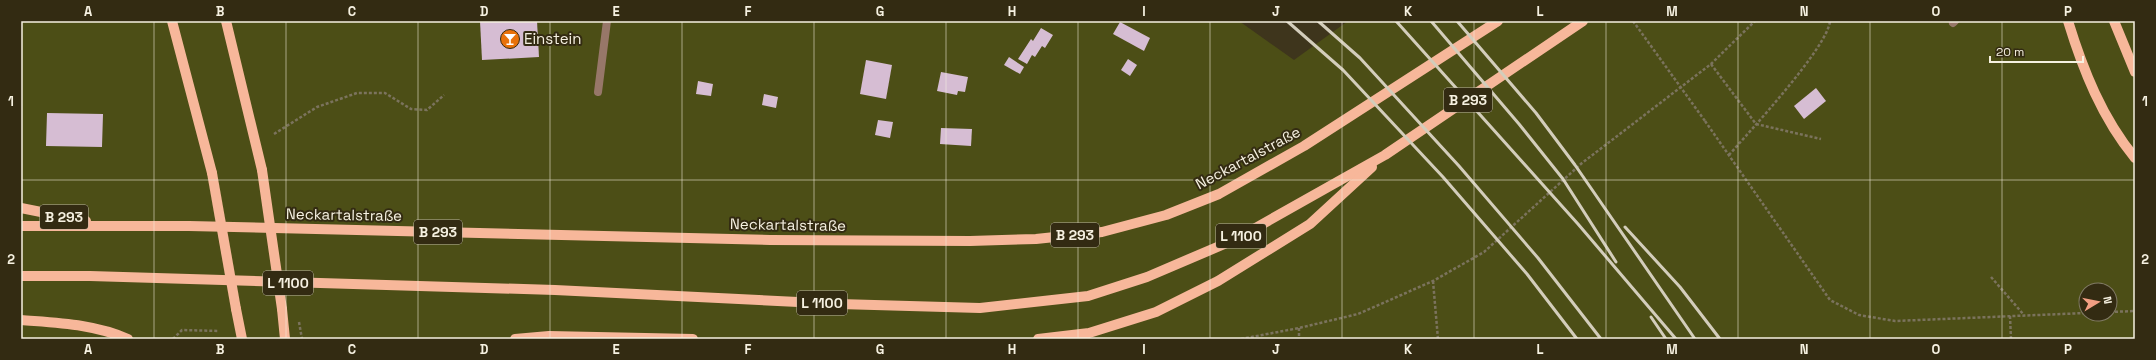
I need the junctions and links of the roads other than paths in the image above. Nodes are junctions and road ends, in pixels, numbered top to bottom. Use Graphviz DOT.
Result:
graph roads {
  1 [pos="172,21"];
  2 [pos="226,21"];
  3 [pos="607,21"];
  4 [pos="1498,21"];
  5 [pos="1583,21"];
  6 [pos="2068,21"];
  7 [pos="2114,21"];
  8 [pos="2135,72"];
  9 [pos="598,92"];
  10 [pos="1385,155"];
  11 [pos="2135,158"];
  12 [pos="21,208"];
  13 [pos="21,226"];
  14 [pos="106,226"];
  15 [pos="21,276"];
  16 [pos="21,320"];
  17 [pos="128,339"];
  18 [pos="242,339"];
  19 [pos="286,339"];
  20 [pos="515,339"];
  21 [pos="693,339"];
  22 [pos="1038,339"];
  1 -- 18 [label="main road, bridge"];
  2 -- 19 [label="main road, bridge"];
  3 -- 9 [label="lane"];
  4 -- 14 [label="main road, Neckartalstraße / B 293"];
  5 -- 10 [label="main road, B 293"];
  6 -- 11 [label="main road"];
  7 -- 8 [label="main road"];
  10 -- 15 [label="main road, L 1100"];
  10 -- 22 [label="main road, B 293"];
  12 -- 14 [label="main road, B 293"];
  13 -- 14 [label="main road, Neckartalstraße"];
  16 -- 17 [label="main road"];
  20 -- 21 [label="main road"];
}
